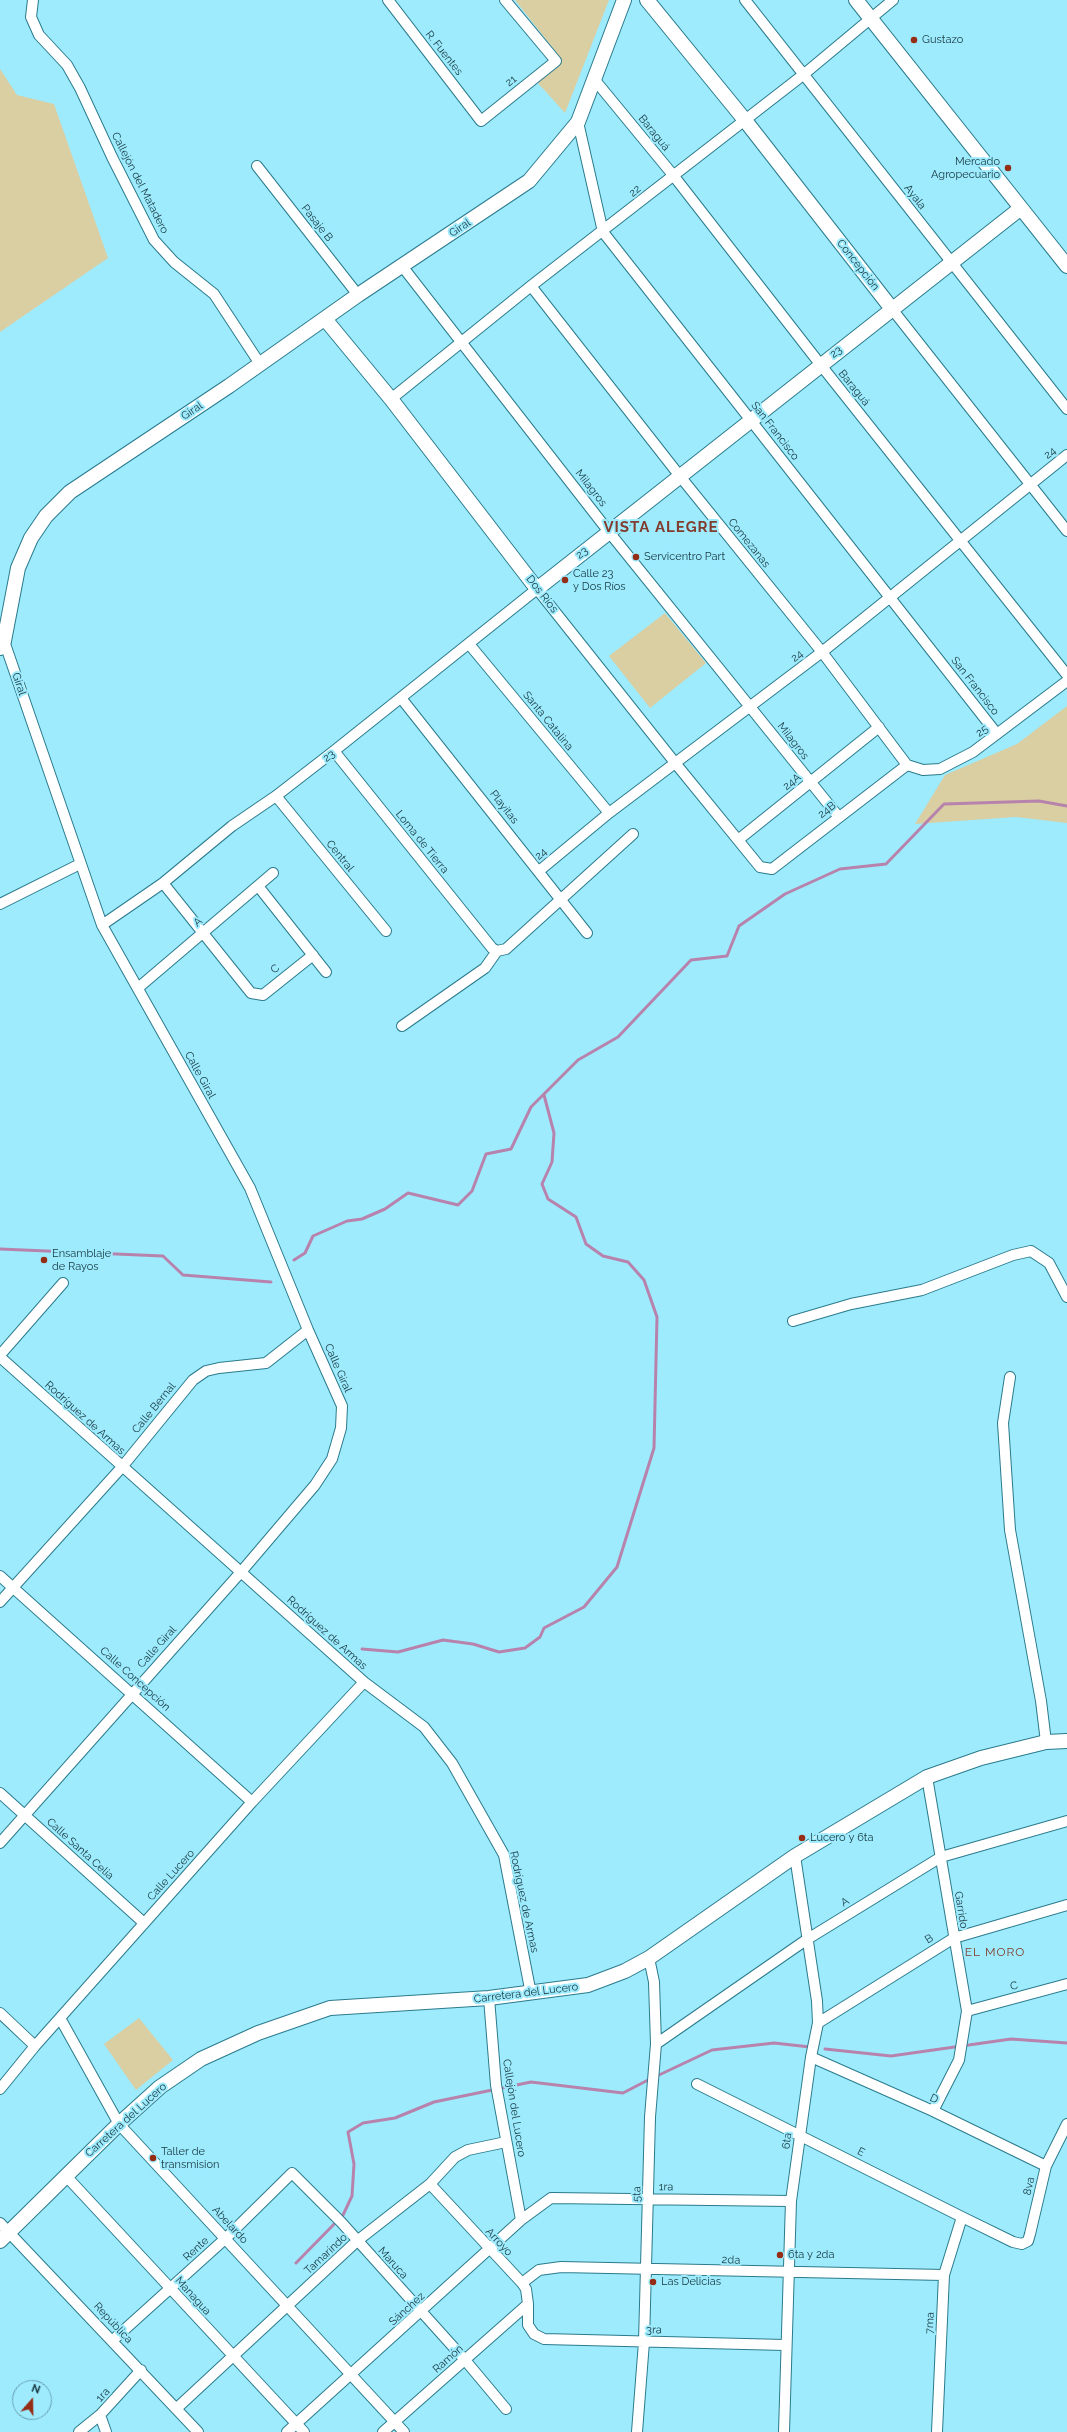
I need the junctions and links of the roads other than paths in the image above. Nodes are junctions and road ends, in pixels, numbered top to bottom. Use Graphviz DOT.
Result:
graph roads {
  1 [pos="33,0"];
  2 [pos="388,0"];
  3 [pos="505,0"];
  4 [pos="624,0"];
  5 [pos="647,0"];
  6 [pos="745,0"];
  7 [pos="856,0"];
  8 [pos="893,0"];
  9 [pos="871,19"];
  10 [pos="803,74"];
  11 [pos="594,79"];
  12 [pos="744,119"];
  13 [pos="481,121"];
  14 [pos="578,122"];
  15 [pos="257,166"];
  16 [pos="673,175"];
  17 [pos="1021,208"];
  18 [pos="603,232"];
  19 [pos="950,262"];
  20 [pos="402,266"];
  21 [pos="1067,266"];
  22 [pos="531,286"];
  23 [pos="358,295"];
  24 [pos="892,309"];
  25 [pos="325,319"];
  26 [pos="462,341"];
  27 [pos="260,364"];
  28 [pos="820,364"];
  29 [pos="391,399"];
  30 [pos="1067,409"];
  31 [pos="751,420"];
  32 [pos="1067,455"];
  33 [pos="679,475"];
  34 [pos="1030,484"];
  35 [pos="1067,531"];
  36 [pos="609,532"];
  37 [pos="960,540"];
  38 [pos="538,589"];
  39 [pos="890,597"];
  40 [pos="2,644"];
  41 [pos="469,644"];
  42 [pos="822,652"];
  43 [pos="1067,675"];
  44 [pos="1067,681"];
  45 [pos="401,698"];
  46 [pos="751,707"];
  47 [pos="879,727"];
  48 [pos="997,734"];
  49 [pos="334,751"];
  50 [pos="676,764"];
  51 [pos="907,764"];
  52 [pos="810,783"];
  53 [pos="276,796"];
  54 [pos="609,813"];
  55 [pos="838,816"];
  56 [pos="634,834"];
  57 [pos="738,840"];
  58 [pos="80,864"];
  59 [pos="760,866"];
  60 [pos="539,871"];
  61 [pos="273,873"];
  62 [pos="163,883"];
  63 [pos="258,886"];
  64 [pos="559,900"];
  65 [pos="0,904"];
  66 [pos="102,925"];
  67 [pos="386,931"];
  68 [pos="587,933"];
  69 [pos="202,934"];
  70 [pos="494,949"];
  71 [pos="313,955"];
  72 [pos="326,972"];
  73 [pos="138,988"];
  74 [pos="402,1026"];
  75 [pos="63,1283"];
  76 [pos="1067,1297"];
  77 [pos="793,1321"];
  78 [pos="308,1330"];
  79 [pos="0,1356"];
  80 [pos="1010,1377"];
  81 [pos="122,1467"];
  82 [pos="241,1572"];
  83 [pos="0,1576"];
  84 [pos="13,1587"];
  85 [pos="0,1602"];
  86 [pos="364,1682"];
  87 [pos="132,1693"];
  88 [pos="1067,1741"];
  89 [pos="1046,1742"];
  90 [pos="927,1777"];
  91 [pos="0,1793"];
  92 [pos="252,1802"];
  93 [pos="24,1815"];
  94 [pos="1067,1821"];
  95 [pos="0,1843"];
  96 [pos="795,1856"];
  97 [pos="941,1857"];
  98 [pos="1067,1905"];
  99 [pos="144,1923"];
  100 [pos="954,1938"];
  101 [pos="806,1940"];
  102 [pos="649,1958"];
  103 [pos="1067,1984"];
  104 [pos="531,1994"];
  105 [pos="489,1998"];
  106 [pos="967,2011"];
  107 [pos="0,2013"];
  108 [pos="60,2018"];
  109 [pos="818,2023"];
  110 [pos="656,2044"];
  111 [pos="35,2046"];
  112 [pos="811,2057"];
  113 [pos="697,2084"];
  114 [pos="0,2089"];
  115 [pos="933,2111"];
  116 [pos="118,2124"];
  117 [pos="1067,2124"];
  118 [pos="800,2134"];
  119 [pos="506,2142"];
  120 [pos="1046,2166"];
  121 [pos="292,2173"];
  122 [pos="66,2176"];
  123 [pos="430,2184"];
  124 [pos="649,2199"];
  125 [pos="791,2201"];
  126 [pos="542,2204"];
  127 [pos="962,2217"];
  128 [pos="521,2220"];
  129 [pos="3,2232"];
  130 [pos="226,2238"];
  131 [pos="357,2241"];
  132 [pos="1013,2242"];
  133 [pos="490,2250"];
  134 [pos="645,2270"];
  135 [pos="789,2274"];
  136 [pos="944,2275"];
  137 [pos="522,2282"];
  138 [pos="170,2289"];
  139 [pos="528,2304"];
  140 [pos="288,2307"];
  141 [pos="421,2313"];
  142 [pos="528,2325"];
  143 [pos="113,2340"];
  144 [pos="644,2342"];
  145 [pos="785,2345"];
  146 [pos="232,2357"];
  147 [pos="465,2360"];
  148 [pos="141,2370"];
  149 [pos="351,2374"];
  150 [pos="177,2408"];
  151 [pos="506,2409"];
  152 [pos="100,2415"];
  153 [pos="395,2422"];
  154 [pos="296,2424"];
  155 [pos="79,2432"];
  156 [pos="106,2432"];
  157 [pos="198,2432"];
  158 [pos="287,2432"];
  159 [pos="304,2432"];
  160 [pos="383,2432"];
  161 [pos="404,2432"];
  162 [pos="637,2432"];
  163 [pos="784,2432"];
  164 [pos="937,2432"];
  1 -- 27 [label="street, Callejón del Matadero"];
  2 -- 13 [label="street, R. Fuentes"];
  3 -- 13 [label="street, 21"];
  4 -- 11 [label="street, Giral"];
  5 -- 12 [label="street, Concepción"];
  6 -- 10 [label="street, Ayala"];
  7 -- 9 [label="street"];
  8 -- 9 [label="street, 22"];
  9 -- 10 [label="street, 22"];
  9 -- 17 [label="street"];
  10 -- 12 [label="street, 22"];
  10 -- 19 [label="street, Ayala"];
  11 -- 14 [label="street, Giral"];
  11 -- 16 [label="street, Baraguá"];
  12 -- 16 [label="street, 22"];
  12 -- 24 [label="street, Concepción"];
  14 -- 18 [label="street, San Francisco"];
  14 -- 20 [label="street, Giral"];
  15 -- 23 [label="street, Pasaje B"];
  16 -- 18 [label="street, 22"];
  16 -- 28 [label="street, Baraguá"];
  17 -- 19 [label="street, 23"];
  17 -- 21 [label="street"];
  18 -- 22 [label="street, 22"];
  18 -- 31 [label="street, San Francisco"];
  19 -- 24 [label="street, 23"];
  19 -- 30 [label="street, Ayala"];
  20 -- 23 [label="street, Giral"];
  20 -- 26 [label="street, Milagros"];
  22 -- 26 [label="street, 22"];
  22 -- 33 [label="street, Comezanas"];
  23 -- 25 [label="street, Giral"];
  24 -- 28 [label="street, 23"];
  24 -- 34 [label="street, Concepción"];
  25 -- 27 [label="street, Giral"];
  25 -- 29 [label="street, Dos Ríos"];
  26 -- 29 [label="street, 22"];
  26 -- 36 [label="street, Milagros"];
  27 -- 40 [label="street, Giral"];
  28 -- 31 [label="street, 23"];
  28 -- 37 [label="street, Baraguá"];
  29 -- 38 [label="street, Dos Ríos"];
  31 -- 33 [label="street, 23"];
  31 -- 39 [label="street, San Francisco"];
  32 -- 34 [label="street, 24"];
  33 -- 36 [label="street, 23"];
  33 -- 42 [label="street, Comezanas"];
  34 -- 35 [label="street, Concepción"];
  34 -- 37 [label="street, 24"];
  36 -- 38 [label="street, 23"];
  36 -- 46 [label="street, Milagros"];
  37 -- 39 [label="street, 24"];
  37 -- 43 [label="street, Baraguá"];
  38 -- 41 [label="street, 23"];
  38 -- 50 [label="street, Dos Ríos"];
  39 -- 42 [label="street, 24"];
  39 -- 48 [label="street, San Francisco"];
  40 -- 58 [label="street, Giral"];
  41 -- 45 [label="street, 23"];
  41 -- 54 [label="street, Santa Catalina"];
  42 -- 46 [label="street, 24"];
  42 -- 47 [label="street, Comezanas"];
  44 -- 48 [label="street, 25"];
  45 -- 49 [label="street, 23"];
  45 -- 60 [label="street, Playitas"];
  46 -- 50 [label="street, 24"];
  46 -- 52 [label="street, Milagros"];
  47 -- 51 [label="street, Comezanas"];
  47 -- 52 [label="street, 24A"];
  48 -- 51 [label="street, 25"];
  49 -- 53 [label="street, 23"];
  49 -- 70 [label="street, Loma de Tierra"];
  50 -- 54 [label="street, 24"];
  50 -- 57 [label="street, Dos Ríos"];
  51 -- 55 [label="street, 24B"];
  52 -- 55 [label="street, Milagros"];
  52 -- 57 [label="street, 24A"];
  53 -- 62 [label="street, 23"];
  53 -- 67 [label="street, Central"];
  54 -- 60 [label="street, 24"];
  55 -- 59 [label="street, 24B"];
  56 -- 64 [label="street"];
  57 -- 59 [label="street, Dos Ríos"];
  58 -- 65 [label="street"];
  58 -- 66 [label="street, Giral"];
  60 -- 64 [label="street, Playitas"];
  61 -- 63 [label="street, A"];
  62 -- 66 [label="street, 23"];
  62 -- 69 [label="street"];
  63 -- 69 [label="street, A"];
  63 -- 71 [label="street"];
  64 -- 68 [label="street, Playitas"];
  64 -- 70 [label="street"];
  66 -- 73 [label="street, Calle Giral"];
  69 -- 71 [label="street, C"];
  69 -- 73 [label="street, A"];
  70 -- 74 [label="street"];
  71 -- 72 [label="street"];
  73 -- 78 [label="street, Calle Giral"];
  75 -- 79 [label="street"];
  76 -- 77 [label="street"];
  78 -- 81 [label="street, Calle Bernal"];
  78 -- 82 [label="street, Calle Giral"];
  79 -- 81 [label="street, Rodríguez de Armas"];
  80 -- 89 [label="street"];
  81 -- 82 [label="street, Rodríguez de Armas"];
  81 -- 84 [label="street, Calle Bernal"];
  82 -- 86 [label="street, Rodríguez de Armas"];
  82 -- 87 [label="street, Calle Giral"];
  83 -- 84 [label="street, Calle Concepción"];
  84 -- 85 [label="street, Calle Bernal"];
  84 -- 87 [label="street, Calle Concepción"];
  86 -- 92 [label="street, Calle Lucero"];
  86 -- 104 [label="street, Rodríguez de Armas"];
  87 -- 92 [label="street, Calle Concepción"];
  87 -- 93 [label="street, Calle Giral"];
  88 -- 89 [label="street, Carretera del Lucero"];
  89 -- 90 [label="street, Carretera del Lucero"];
  90 -- 96 [label="street, Carretera del Lucero"];
  90 -- 97 [label="street, Garrido"];
  91 -- 93 [label="street, Calle Santa Celia"];
  92 -- 99 [label="street, Calle Lucero"];
  93 -- 95 [label="street, Calle Giral"];
  93 -- 99 [label="street, Calle Santa Celia"];
  94 -- 97 [label="street, A"];
  96 -- 101 [label="street, 6ta"];
  96 -- 102 [label="street, Carretera del Lucero"];
  97 -- 100 [label="street, Garrido"];
  97 -- 101 [label="street, A"];
  98 -- 100 [label="street, B"];
  99 -- 108 [label="street, Calle Lucero"];
  100 -- 106 [label="street, Garrido"];
  100 -- 109 [label="street, B"];
  101 -- 109 [label="street, 6ta"];
  101 -- 110 [label="street, A"];
  102 -- 104 [label="street, Carretera del Lucero"];
  102 -- 110 [label="street, 5ta"];
  103 -- 106 [label="street, C"];
  104 -- 105 [label="street, Carretera del Lucero"];
  105 -- 116 [label="street, Carretera del Lucero"];
  105 -- 119 [label="street, Callejón del Lucero"];
  106 -- 115 [label="street, Garrido"];
  107 -- 111 [label="street"];
  108 -- 111 [label="street, Calle Lucero"];
  108 -- 116 [label="street, Abelardo"];
  109 -- 112 [label="street, 6ta"];
  110 -- 124 [label="street, 5ta"];
  111 -- 114 [label="street, Calle Lucero"];
  112 -- 115 [label="street, D"];
  112 -- 118 [label="street, 6ta"];
  113 -- 118 [label="street, E"];
  115 -- 120 [label="street, D"];
  116 -- 122 [label="street, Carretera del Lucero"];
  116 -- 130 [label="street, Abelardo"];
  117 -- 120 [label="street, 8va"];
  118 -- 125 [label="street, 6ta"];
  118 -- 127 [label="street, E"];
  119 -- 123 [label="street, Tamarindo"];
  119 -- 128 [label="street, Callejón del Lucero"];
  120 -- 132 [label="street, 8va"];
  121 -- 130 [label="street, Rente"];
  121 -- 131 [label="street, Maruca"];
  122 -- 129 [label="street, Carretera del Lucero"];
  122 -- 138 [label="street, Managua"];
  123 -- 131 [label="street, Tamarindo"];
  123 -- 133 [label="street, Arroyo"];
  124 -- 125 [label="street, 1ra"];
  124 -- 126 [label="street, 1ra"];
  124 -- 134 [label="street, 5ta"];
  125 -- 135 [label="street, 6ta"];
  126 -- 128 [label="street, Sánchez"];
  127 -- 132 [label="street, E"];
  127 -- 136 [label="street, 7ma"];
  128 -- 133 [label="street, Sánchez"];
  129 -- 143 [label="street, República"];
  130 -- 138 [label="street, Rente"];
  130 -- 140 [label="street, Abelardo"];
  131 -- 140 [label="street, Tamarindo"];
  131 -- 141 [label="street, Maruca"];
  133 -- 137 [label="street, Arroyo"];
  133 -- 141 [label="street, Sánchez"];
  134 -- 135 [label="street, 2da"];
  134 -- 137 [label="street, 2da"];
  134 -- 144 [label="street, 5ta"];
  135 -- 136 [label="street, 2da"];
  135 -- 145 [label="street, 6ta"];
  136 -- 164 [label="street, 7ma"];
  137 -- 139 [label="street, Arroyo"];
  138 -- 143 [label="street, Rente"];
  138 -- 146 [label="street, Managua"];
  139 -- 142 [label="street, Arroyo"];
  139 -- 147 [label="street, Ramón"];
  140 -- 146 [label="street, Tamarindo"];
  140 -- 149 [label="street, Abelardo"];
  141 -- 147 [label="street, Maruca"];
  141 -- 149 [label="street, Sánchez"];
  142 -- 144 [label="street, 3ra"];
  143 -- 148 [label="street, República"];
  144 -- 145 [label="street, 3ra"];
  144 -- 162 [label="street, 5ta"];
  145 -- 163 [label="street, 6ta"];
  146 -- 150 [label="street, Tamarindo"];
  146 -- 154 [label="street, Managua"];
  147 -- 151 [label="street, Maruca"];
  147 -- 153 [label="street, Ramón"];
  148 -- 150 [label="street, República"];
  148 -- 152 [label="street, 1ra"];
  149 -- 153 [label="street, Abelardo"];
  149 -- 154 [label="street, Sánchez"];
  150 -- 157 [label="street, República"];
  152 -- 155 [label="street, 1ra"];
  152 -- 156 [label="street"];
  153 -- 160 [label="street, Ramón"];
  153 -- 161 [label="street, Abelardo"];
  154 -- 158 [label="street, Sánchez"];
  154 -- 159 [label="street, Managua"];
}
